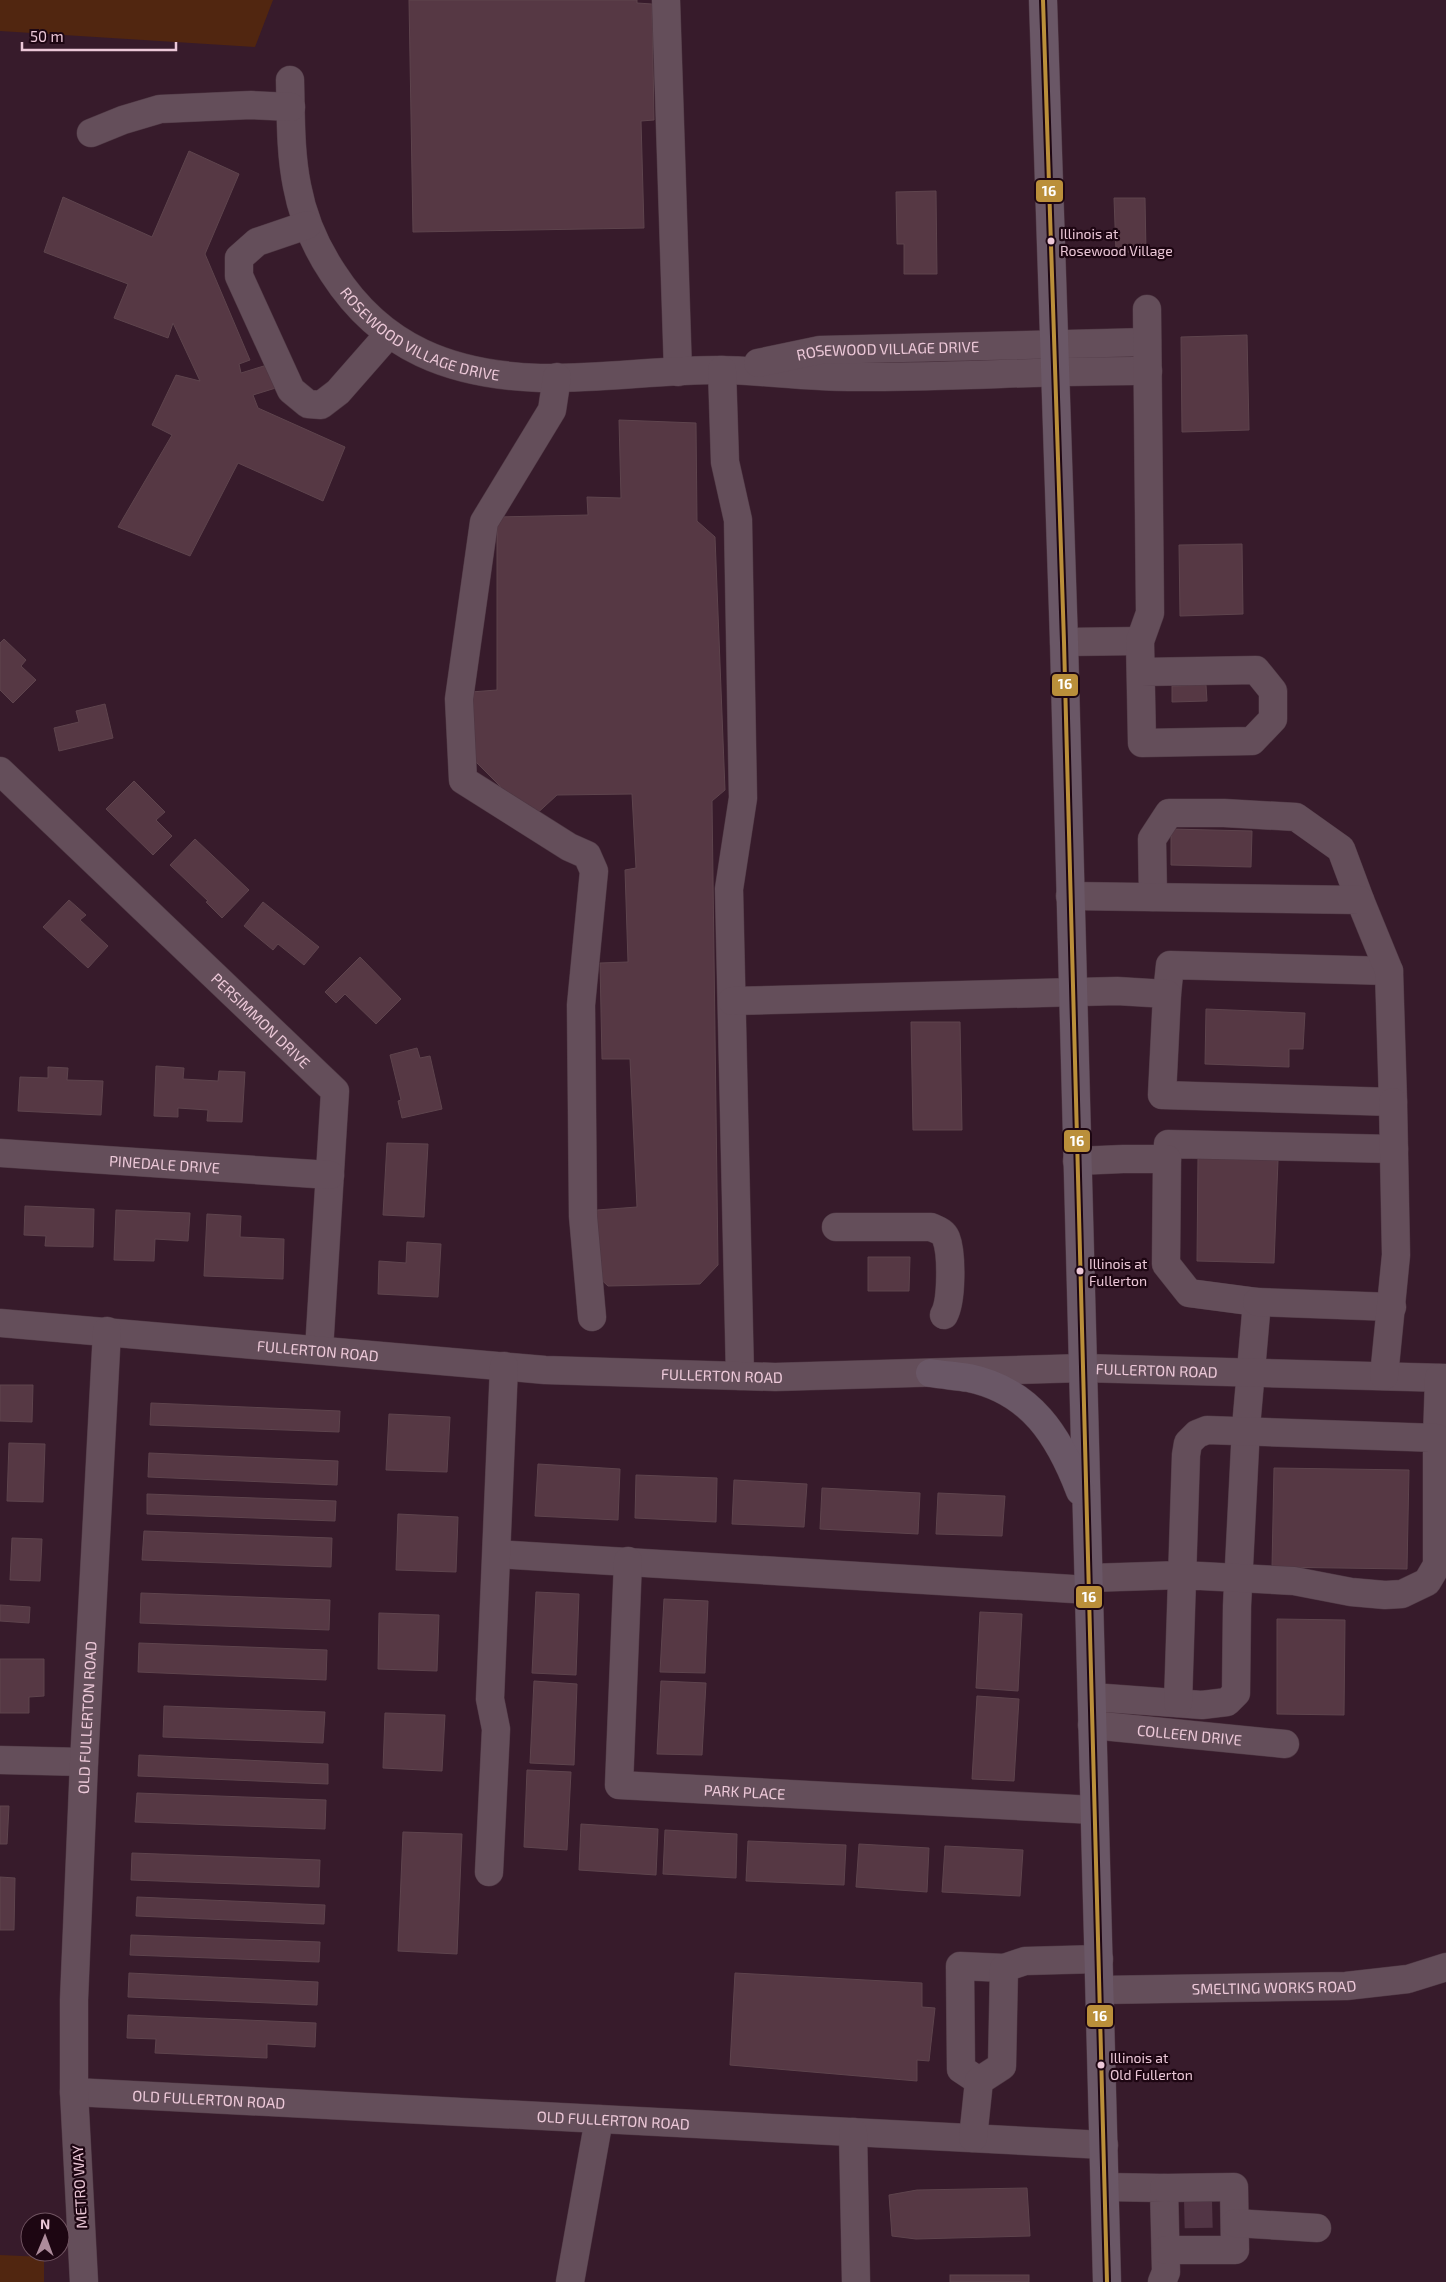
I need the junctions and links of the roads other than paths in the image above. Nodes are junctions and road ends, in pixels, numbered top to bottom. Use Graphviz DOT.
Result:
graph roads {
  1 [pos="666,0"];
  2 [pos="1043,0"];
  3 [pos="290,80"];
  4 [pos="291,108"];
  5 [pos="91,133"];
  6 [pos="307,225"];
  7 [pos="1147,309"];
  8 [pos="388,335"];
  9 [pos="1147,342"];
  10 [pos="1055,344"];
  11 [pos="722,370"];
  12 [pos="1148,370"];
  13 [pos="678,372"];
  14 [pos="1056,373"];
  15 [pos="557,377"];
  16 [pos="1064,642"];
  17 [pos="1140,642"];
  18 [pos="1141,672"];
  19 [pos="0,771"];
  20 [pos="1070,896"];
  21 [pos="1152,897"];
  22 [pos="1360,900"];
  23 [pos="1389,971"];
  24 [pos="1073,993"];
  25 [pos="1167,994"];
  26 [pos="732,1001"];
  27 [pos="1393,1102"];
  28 [pos="1394,1149"];
  29 [pos="1167,1152"];
  30 [pos="0,1153"];
  31 [pos="1077,1161"];
  32 [pos="330,1175"];
  33 [pos="836,1227"];
  34 [pos="1257,1302"];
  35 [pos="1392,1307"];
  36 [pos="944,1315"];
  37 [pos="592,1317"];
  38 [pos="0,1323"];
  39 [pos="107,1331"];
  40 [pos="319,1350"];
  41 [pos="504,1366"];
  42 [pos="1083,1368"];
  43 [pos="1250,1372"];
  44 [pos="930,1373"];
  45 [pos="740,1376"];
  46 [pos="1384,1376"];
  47 [pos="1443,1378"];
  48 [pos="1246,1431"];
  49 [pos="1437,1438"];
  50 [pos="1086,1510"];
  51 [pos="497,1554"];
  52 [pos="628,1561"];
  53 [pos="1182,1575"];
  54 [pos="1239,1578"];
  55 [pos="1089,1584"];
  56 [pos="1092,1697"];
  57 [pos="1178,1703"];
  58 [pos="1092,1725"];
  59 [pos="1285,1744"];
  60 [pos="0,1760"];
  61 [pos="84,1762"];
  62 [pos="1094,1810"];
  63 [pos="489,1872"];
  64 [pos="1098,1959"];
  65 [pos="1446,1966"];
  66 [pos="1004,1968"];
  67 [pos="1100,1990"];
  68 [pos="979,2082"];
  69 [pos="74,2092"];
  70 [pos="599,2119"];
  71 [pos="853,2132"];
  72 [pos="973,2138"];
  73 [pos="1104,2145"];
  74 [pos="1105,2187"];
  75 [pos="1164,2188"];
  76 [pos="1235,2223"];
  77 [pos="1318,2228"];
  78 [pos="1166,2250"];
  79 [pos="84,2282"];
  80 [pos="570,2282"];
  81 [pos="856,2282"];
  82 [pos="1107,2282"];
  83 [pos="1162,2282"];
  1 -- 13 [label="street"];
  2 -- 10 [label="main road"];
  3 -- 4 [label="street, ROSEWOOD VILLAGE DRIVE"];
  4 -- 5 [label="street"];
  4 -- 6 [label="street, ROSEWOOD VILLAGE DRIVE"];
  6 -- 8 [label="street, ROSEWOOD VILLAGE DRIVE"];
  6 -- 8 [label="street"];
  7 -- 9 [label="street"];
  8 -- 15 [label="street, ROSEWOOD VILLAGE DRIVE"];
  9 -- 10 [label="street, ROSEWOOD VILLAGE DRIVE"];
  9 -- 12 [label="street"];
  10 -- 11 [label="street, ROSEWOOD VILLAGE DRIVE"];
  10 -- 14 [label="main road"];
  11 -- 13 [label="street, ROSEWOOD VILLAGE DRIVE"];
  11 -- 14 [label="street, ROSEWOOD VILLAGE DRIVE"];
  11 -- 26 [label="street"];
  12 -- 14 [label="street, ROSEWOOD VILLAGE DRIVE"];
  12 -- 17 [label="street"];
  13 -- 15 [label="street, ROSEWOOD VILLAGE DRIVE"];
  14 -- 16 [label="main road"];
  15 -- 37 [label="street"];
  16 -- 17 [label="street"];
  16 -- 20 [label="main road"];
  17 -- 18 [label="street"];
  18 -- 18 [label="street"];
  19 -- 32 [label="street, PERSIMMON DRIVE"];
  20 -- 21 [label="street"];
  20 -- 24 [label="main road"];
  21 -- 22 [label="street"];
  21 -- 22 [label="street"];
  22 -- 23 [label="street"];
  23 -- 25 [label="street"];
  23 -- 27 [label="street"];
  24 -- 25 [label="street"];
  24 -- 26 [label="street"];
  24 -- 31 [label="main road"];
  25 -- 27 [label="street"];
  26 -- 45 [label="street"];
  27 -- 28 [label="street"];
  28 -- 29 [label="street"];
  28 -- 35 [label="street"];
  29 -- 31 [label="street"];
  29 -- 34 [label="street"];
  30 -- 32 [label="street, PINEDALE DRIVE"];
  31 -- 42 [label="main road"];
  32 -- 40 [label="street, PERSIMMON DRIVE"];
  33 -- 36 [label="street"];
  34 -- 35 [label="street"];
  34 -- 43 [label="street"];
  35 -- 46 [label="street"];
  38 -- 39 [label="street, FULLERTON ROAD"];
  39 -- 40 [label="street, FULLERTON ROAD"];
  39 -- 61 [label="street, OLD FULLERTON ROAD"];
  40 -- 41 [label="street, FULLERTON ROAD"];
  41 -- 45 [label="street, FULLERTON ROAD"];
  41 -- 51 [label="street"];
  42 -- 43 [label="street, FULLERTON ROAD"];
  42 -- 44 [label="street, FULLERTON ROAD"];
  42 -- 50 [label="main road"];
  43 -- 46 [label="street, FULLERTON ROAD"];
  43 -- 48 [label="street"];
  44 -- 45 [label="street, FULLERTON ROAD"];
  44 -- 50 [label="main road"];
  46 -- 47 [label="street, FULLERTON ROAD"];
  47 -- 49 [label="street"];
  48 -- 49 [label="street"];
  48 -- 53 [label="street"];
  48 -- 54 [label="street"];
  49 -- 54 [label="street"];
  50 -- 55 [label="main road"];
  51 -- 52 [label="street"];
  51 -- 63 [label="street"];
  52 -- 55 [label="street"];
  52 -- 62 [label="street, PARK PLACE"];
  53 -- 54 [label="street"];
  53 -- 55 [label="street"];
  53 -- 57 [label="street"];
  54 -- 57 [label="street"];
  55 -- 56 [label="main road"];
  56 -- 57 [label="street"];
  56 -- 58 [label="main road"];
  58 -- 59 [label="street, COLLEEN DRIVE"];
  58 -- 62 [label="main road"];
  60 -- 61 [label="street"];
  61 -- 69 [label="street, OLD FULLERTON ROAD"];
  62 -- 64 [label="main road"];
  64 -- 66 [label="street"];
  64 -- 67 [label="main road"];
  65 -- 67 [label="street, SMELTING WORKS ROAD"];
  66 -- 68 [label="street"];
  66 -- 68 [label="street"];
  67 -- 73 [label="main road"];
  68 -- 72 [label="street"];
  69 -- 70 [label="street, OLD FULLERTON ROAD"];
  69 -- 79 [label="street, METRO WAY"];
  70 -- 71 [label="street, OLD FULLERTON ROAD"];
  70 -- 80 [label="street"];
  71 -- 72 [label="street, OLD FULLERTON ROAD"];
  71 -- 81 [label="street"];
  72 -- 73 [label="street, OLD FULLERTON ROAD"];
  73 -- 74 [label="main road"];
  74 -- 75 [label="street"];
  74 -- 82 [label="main road"];
  75 -- 76 [label="street"];
  75 -- 78 [label="street"];
  76 -- 77 [label="street"];
  76 -- 78 [label="street"];
  78 -- 83 [label="street"];
}
